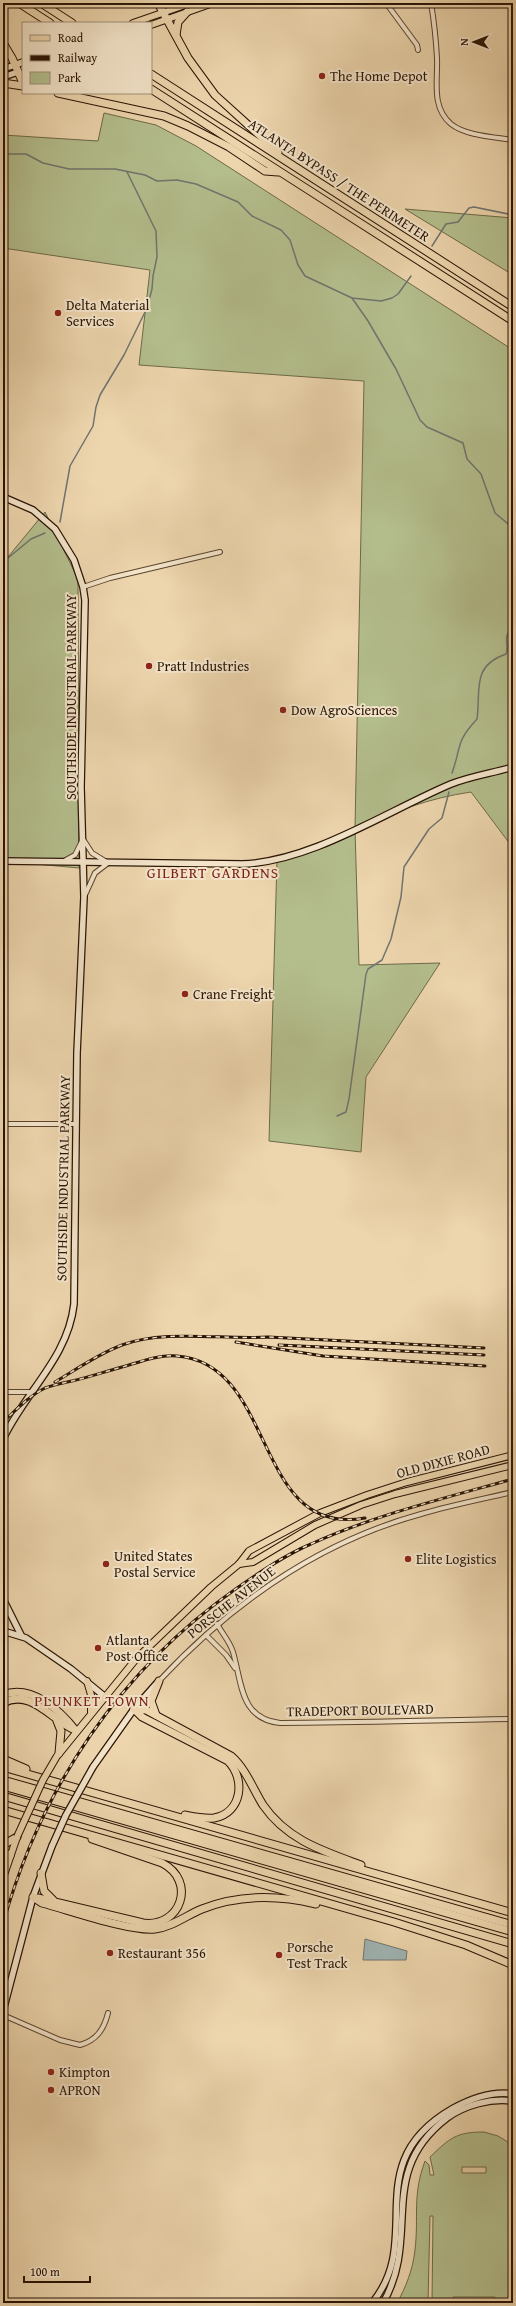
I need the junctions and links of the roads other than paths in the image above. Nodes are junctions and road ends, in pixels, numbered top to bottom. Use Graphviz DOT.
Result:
graph roads {
  1 [pos="19,3"];
  2 [pos="41,3"];
  3 [pos="158,3"];
  4 [pos="176,3"];
  5 [pos="191,3"];
  6 [pos="213,3"];
  7 [pos="386,3"];
  8 [pos="431,3"];
  9 [pos="187,12"];
  10 [pos="165,16"];
  11 [pos="48,22"];
  12 [pos="70,22"];
  13 [pos="138,22"];
  14 [pos="152,24"];
  15 [pos="176,36"];
  16 [pos="3,43"];
  17 [pos="418,50"];
  18 [pos="3,62"];
  19 [pos="3,69"];
  20 [pos="19,69"];
  21 [pos="152,75"];
  22 [pos="3,77"];
  23 [pos="22,80"];
  24 [pos="3,83"];
  25 [pos="22,86"];
  26 [pos="152,90"];
  27 [pos="63,94"];
  28 [pos="513,140"];
  29 [pos="293,165"];
  30 [pos="280,173"];
  31 [pos="513,307"];
  32 [pos="513,321"];
  33 [pos="3,497"];
  34 [pos="220,552"];
  35 [pos="83,587"];
  36 [pos="513,767"];
  37 [pos="83,839"];
  38 [pos="3,861"];
  39 [pos="62,862"];
  40 [pos="84,862"];
  41 [pos="109,862"];
  42 [pos="84,897"];
  43 [pos="3,1124"];
  44 [pos="76,1124"];
  45 [pos="3,1392"];
  46 [pos="32,1392"];
  47 [pos="3,1439"];
  48 [pos="513,1455"];
  49 [pos="513,1465"];
  50 [pos="513,1492"];
  51 [pos="239,1564"];
  52 [pos="3,1599"];
  53 [pos="218,1624"];
  54 [pos="3,1631"];
  55 [pos="206,1634"];
  56 [pos="21,1635"];
  57 [pos="238,1673"];
  58 [pos="87,1681"];
  59 [pos="159,1681"];
  60 [pos="3,1695"];
  61 [pos="104,1696"];
  62 [pos="3,1702"];
  63 [pos="134,1708"];
  64 [pos="91,1712"];
  65 [pos="158,1716"];
  66 [pos="56,1719"];
  67 [pos="513,1719"];
  68 [pos="76,1731"];
  69 [pos="58,1755"];
  70 [pos="3,1759"];
  71 [pos="3,1767"];
  72 [pos="3,1780"];
  73 [pos="52,1780"];
  74 [pos="3,1786"];
  75 [pos="3,1796"];
  76 [pos="3,1810"];
  77 [pos="154,1810"];
  78 [pos="55,1825"];
  79 [pos="17,1837"];
  80 [pos="3,1846"];
  81 [pos="3,1851"];
  82 [pos="7,1856"];
  83 [pos="41,1873"];
  84 [pos="3,1878"];
  85 [pos="395,1878"];
  86 [pos="33,1897"];
  87 [pos="53,1900"];
  88 [pos="513,1912"];
  89 [pos="394,1922"];
  90 [pos="513,1925"];
  91 [pos="513,1932"];
  92 [pos="495,1938"];
  93 [pos="513,1944"];
  94 [pos="513,1947"];
  95 [pos="513,1965"];
  96 [pos="3,2011"];
  97 [pos="108,2013"];
  98 [pos="3,2015"];
  99 [pos="513,2094"];
  100 [pos="513,2101"];
  101 [pos="372,2303"];
  102 [pos="383,2303"];
  1 -- 11 [label="highway"];
  2 -- 12 [label="highway"];
  3 -- 10 [label="highway"];
  4 -- 5 [label="highway"];
  5 -- 10 [label="main road"];
  6 -- 9 [label="main road"];
  7 -- 17 [label="street"];
  8 -- 28 [label="street"];
  9 -- 10 [label="main road"];
  9 -- 15 [label="highway"];
  10 -- 13 [label="main road"];
  10 -- 14 [label="main road"];
  10 -- 15 [label="highway"];
  15 -- 29 [label="highway"];
  16 -- 18 [label="highway"];
  16 -- 20 [label="highway"];
  19 -- 20 [label="street"];
  20 -- 22 [label="street"];
  20 -- 23 [label="highway"];
  21 -- 29 [label="highway, ATLANTA BYPASS / THE PERIMETER"];
  24 -- 25 [label="highway"];
  26 -- 30 [label="highway, ATLANTA BYPASS / THE PERIMETER"];
  27 -- 30 [label="highway"];
  29 -- 31 [label="highway, ATLANTA BYPASS / THE PERIMETER"];
  30 -- 32 [label="highway, ATLANTA BYPASS / THE PERIMETER"];
  33 -- 35 [label="street, SOUTHSIDE INDUSTRIAL PARKWAY"];
  34 -- 35 [label="street"];
  35 -- 37 [label="street, SOUTHSIDE INDUSTRIAL PARKWAY"];
  36 -- 41 [label="street"];
  37 -- 39 [label="street"];
  37 -- 40 [label="street, SOUTHSIDE INDUSTRIAL PARKWAY"];
  37 -- 41 [label="street"];
  38 -- 39 [label="street"];
  39 -- 40 [label="street"];
  40 -- 41 [label="street"];
  40 -- 42 [label="street, SOUTHSIDE INDUSTRIAL PARKWAY"];
  41 -- 42 [label="street, SOUTHSIDE INDUSTRIAL PARKWAY"];
  42 -- 44 [label="street, SOUTHSIDE INDUSTRIAL PARKWAY"];
  43 -- 44 [label="street"];
  44 -- 46 [label="street, SOUTHSIDE INDUSTRIAL PARKWAY"];
  45 -- 46 [label="street"];
  46 -- 47 [label="street, SOUTHSIDE INDUSTRIAL PARKWAY"];
  48 -- 51 [label="main road, OLD DIXIE ROAD"];
  49 -- 51 [label="main road, OLD DIXIE ROAD"];
  50 -- 53 [label="street, PORSCHE AVENUE"];
  51 -- 61 [label="main road, OLD DIXIE ROAD"];
  52 -- 56 [label="street"];
  53 -- 55 [label="street, PORSCHE AVENUE"];
  53 -- 57 [label="street, TRADEPORT BOULEVARD"];
  54 -- 56 [label="street"];
  55 -- 57 [label="street, TRADEPORT BOULEVARD"];
  55 -- 59 [label="street, PORSCHE AVENUE"];
  56 -- 58 [label="street"];
  57 -- 67 [label="street, TRADEPORT BOULEVARD"];
  58 -- 61 [label="street"];
  58 -- 64 [label="main road"];
  59 -- 63 [label="street, PORSCHE AVENUE"];
  59 -- 65 [label="highway"];
  60 -- 68 [label="highway"];
  61 -- 64 [label="main road, OLD DIXIE ROAD"];
  62 -- 66 [label="highway"];
  63 -- 65 [label="highway"];
  63 -- 77 [label="highway"];
  63 -- 83 [label="street, PORSCHE AVENUE, bridge"];
  64 -- 68 [label="main road, OLD DIXIE ROAD"];
  65 -- 85 [label="highway"];
  66 -- 68 [label="highway"];
  66 -- 69 [label="highway"];
  68 -- 69 [label="main road, OLD DIXIE ROAD"];
  69 -- 79 [label="main road, OLD DIXIE ROAD, bridge"];
  70 -- 73 [label="highway"];
  71 -- 73 [label="highway"];
  72 -- 90 [label="highway"];
  73 -- 77 [label="highway"];
  74 -- 91 [label="highway"];
  75 -- 92 [label="highway"];
  76 -- 78 [label="highway"];
  77 -- 85 [label="highway"];
  78 -- 87 [label="highway"];
  78 -- 89 [label="highway"];
  79 -- 80 [label="highway"];
  79 -- 82 [label="main road, OLD DIXIE ROAD"];
  81 -- 82 [label="highway"];
  82 -- 84 [label="main road, OLD DIXIE ROAD"];
  83 -- 86 [label="street, PORSCHE AVENUE"];
  83 -- 87 [label="highway"];
  85 -- 88 [label="highway"];
  86 -- 87 [label="highway"];
  86 -- 89 [label="highway"];
  86 -- 96 [label="street, PORSCHE AVENUE"];
  89 -- 95 [label="highway"];
  92 -- 93 [label="highway"];
  92 -- 94 [label="highway"];
  97 -- 98 [label="street"];
  99 -- 101 [label="street"];
  100 -- 102 [label="street"];
}
